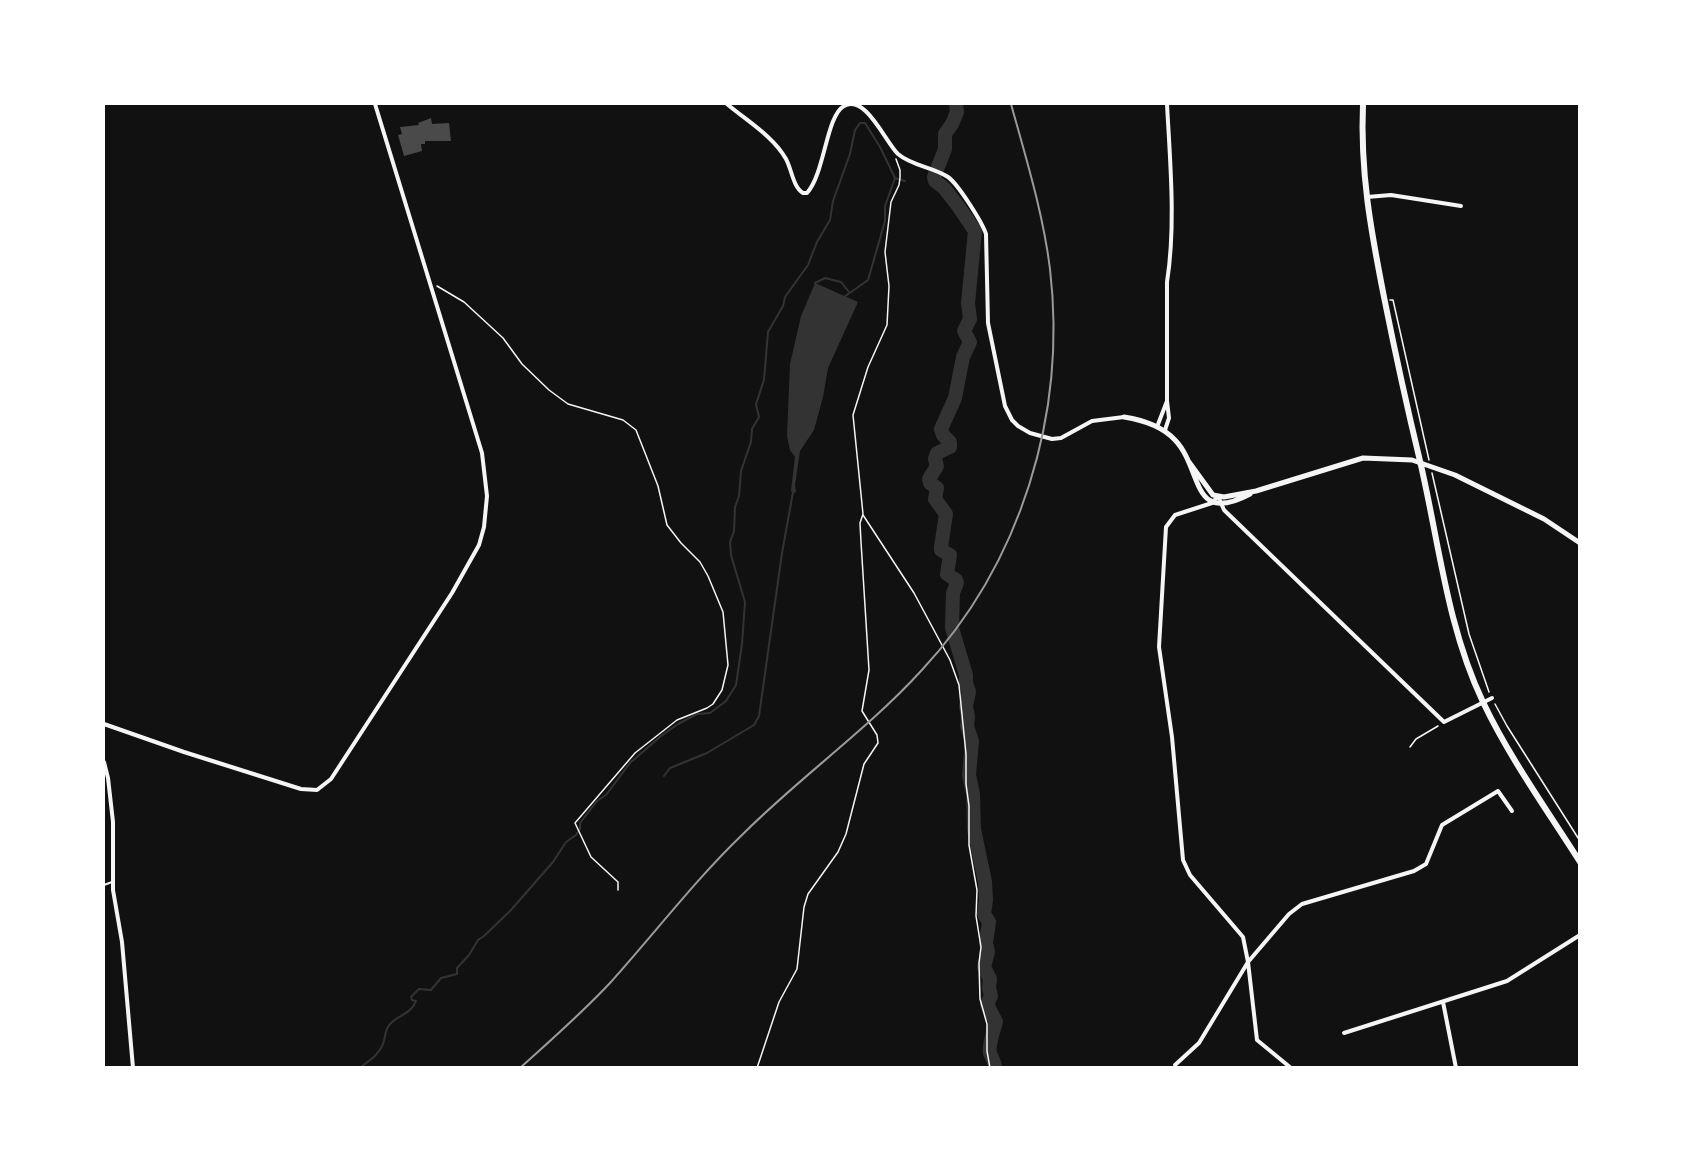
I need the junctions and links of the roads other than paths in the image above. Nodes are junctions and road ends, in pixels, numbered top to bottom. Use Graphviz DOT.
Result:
graph roads {
  1 [pos="375,104"];
  2 [pos="728,104"];
  3 [pos="1167,104"];
  4 [pos="1363,104"];
  5 [pos="1366,197"];
  6 [pos="1461,206"];
  7 [pos="1167,401"];
  8 [pos="1124,417"];
  9 [pos="1157,427"];
  10 [pos="1165,430"];
  11 [pos="1189,462"];
  12 [pos="1420,463"];
  13 [pos="1256,491"];
  14 [pos="1218,496"];
  15 [pos="1212,503"];
  16 [pos="1222,504"];
  17 [pos="1580,543"];
  18 [pos="1492,698"];
  19 [pos="1483,702"];
  20 [pos="104,724"];
  21 [pos="104,762"];
  22 [pos="1512,811"];
  23 [pos="1580,862"];
  24 [pos="113,882"];
  25 [pos="104,885"];
  26 [pos="1580,935"];
  27 [pos="1248,962"];
  28 [pos="1443,1002"];
  29 [pos="1344,1033"];
  30 [pos="1175,1065"];
  31 [pos="133,1068"];
  32 [pos="1291,1068"];
  33 [pos="1456,1068"];
  1 -- 20 [label="street"];
  2 -- 8 [label="street"];
  3 -- 7 [label="street"];
  4 -- 5 [label="main road"];
  5 -- 6 [label="street"];
  5 -- 12 [label="main road"];
  7 -- 9 [label="street"];
  7 -- 10 [label="street"];
  8 -- 9 [label="street"];
  9 -- 10 [label="street"];
  10 -- 11 [label="street"];
  11 -- 14 [label="street"];
  11 -- 15 [label="street"];
  12 -- 13 [label="street"];
  12 -- 17 [label="street"];
  12 -- 19 [label="main road"];
  13 -- 14 [label="street"];
  13 -- 16 [label="street"];
  14 -- 15 [label="street"];
  14 -- 16 [label="street"];
  15 -- 16 [label="street"];
  15 -- 27 [label="street"];
  16 -- 19 [label="street"];
  18 -- 19 [label="street"];
  19 -- 23 [label="main road"];
  21 -- 24 [label="street"];
  22 -- 27 [label="street"];
  24 -- 25 [label="lane"];
  24 -- 31 [label="street"];
  26 -- 28 [label="street"];
  27 -- 30 [label="street"];
  27 -- 32 [label="street"];
  28 -- 29 [label="street"];
  28 -- 33 [label="street"];
}
